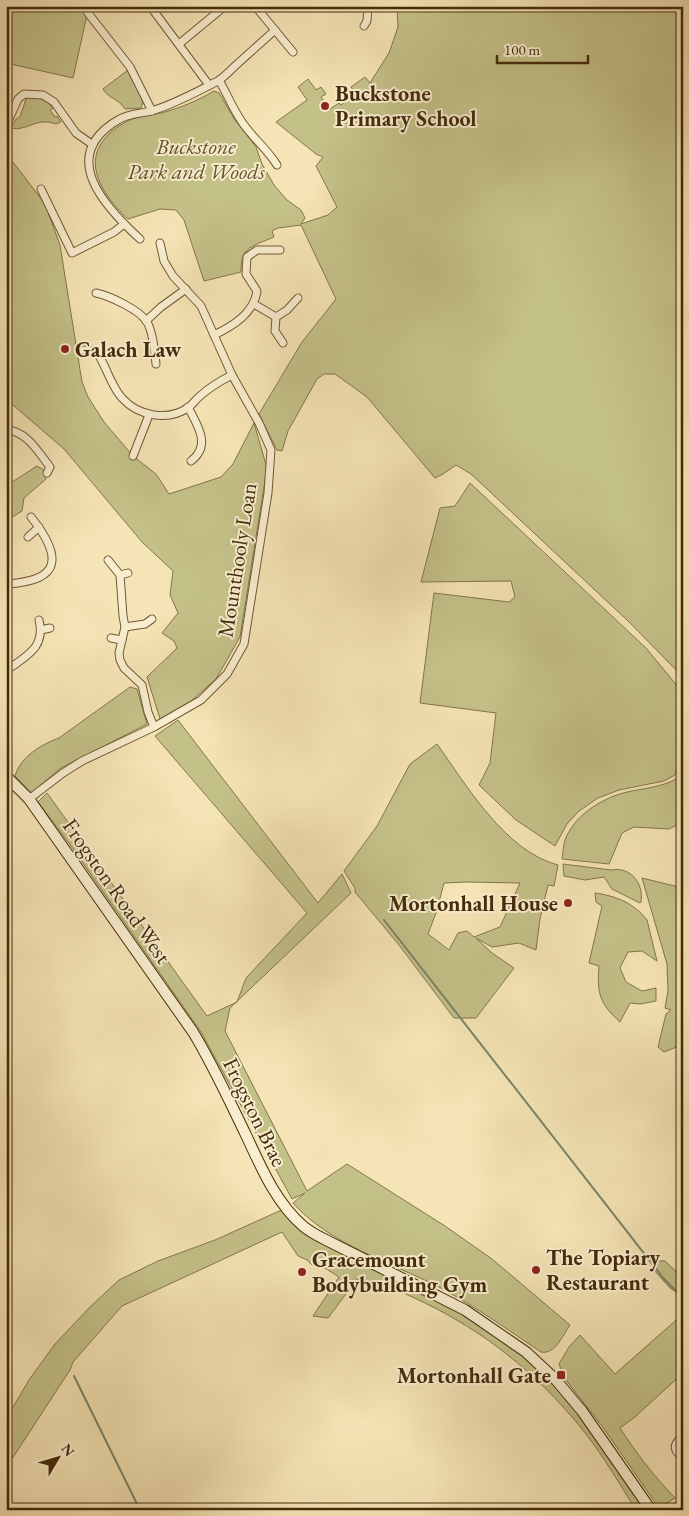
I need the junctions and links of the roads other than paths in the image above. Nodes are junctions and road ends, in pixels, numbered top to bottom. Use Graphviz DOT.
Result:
graph roads {
  1 [pos="150,6"];
  2 [pos="225,6"];
  3 [pos="255,6"];
  4 [pos="368,6"];
  5 [pos="88,13"];
  6 [pos="364,26"];
  7 [pos="275,30"];
  8 [pos="178,44"];
  9 [pos="294,52"];
  10 [pos="219,80"];
  11 [pos="209,85"];
  12 [pos="152,110"];
  13 [pos="9,118"];
  14 [pos="93,145"];
  15 [pos="277,167"];
  16 [pos="41,189"];
  17 [pos="124,224"];
  18 [pos="140,239"];
  19 [pos="160,243"];
  20 [pos="280,250"];
  21 [pos="186,289"];
  22 [pos="96,293"];
  23 [pos="298,298"];
  24 [pos="254,304"];
  25 [pos="276,318"];
  26 [pos="146,321"];
  27 [pos="214,335"];
  28 [pos="283,343"];
  29 [pos="83,350"];
  30 [pos="156,364"];
  31 [pos="232,375"];
  32 [pos="188,407"];
  33 [pos="149,415"];
  34 [pos="6,430"];
  35 [pos="133,456"];
  36 [pos="191,461"];
  37 [pos="47,473"];
  38 [pos="31,517"];
  39 [pos="39,527"];
  40 [pos="28,536"];
  41 [pos="108,560"];
  42 [pos="128,573"];
  43 [pos="120,575"];
  44 [pos="6,584"];
  45 [pos="152,619"];
  46 [pos="39,620"];
  47 [pos="125,627"];
  48 [pos="50,628"];
  49 [pos="41,630"];
  50 [pos="111,638"];
  51 [pos="122,640"];
  52 [pos="7,669"];
  53 [pos="154,726"];
  54 [pos="6,776"];
  55 [pos="29,799"];
  56 [pos="193,1032"];
  57 [pos="678,1440"];
  58 [pos="683,1458"];
  59 [pos="683,1504"];
  60 [pos="651,1510"];
  61 [pos="674,1510"];
  1 -- 8 [label="street"];
  2 -- 8 [label="street"];
  3 -- 7 [label="street"];
  4 -- 6 [label="street"];
  5 -- 12 [label="street"];
  7 -- 9 [label="street"];
  7 -- 10 [label="street"];
  8 -- 11 [label="street"];
  10 -- 11 [label="street"];
  10 -- 15 [label="street"];
  11 -- 12 [label="street"];
  12 -- 14 [label="street"];
  13 -- 14 [label="street"];
  14 -- 17 [label="street"];
  16 -- 17 [label="street"];
  17 -- 18 [label="street"];
  19 -- 21 [label="street, Mounthooly Loan"];
  20 -- 24 [label="street"];
  21 -- 26 [label="street"];
  21 -- 27 [label="street, Mounthooly Loan"];
  22 -- 26 [label="street"];
  23 -- 25 [label="street"];
  24 -- 25 [label="street"];
  24 -- 27 [label="street"];
  25 -- 28 [label="street"];
  26 -- 30 [label="street"];
  27 -- 31 [label="street, Mounthooly Loan"];
  29 -- 33 [label="street"];
  31 -- 32 [label="street"];
  31 -- 53 [label="street, Mounthooly Loan"];
  32 -- 33 [label="street"];
  32 -- 36 [label="street"];
  33 -- 35 [label="street"];
  34 -- 37 [label="street"];
  38 -- 39 [label="street"];
  39 -- 40 [label="street"];
  39 -- 44 [label="street"];
  41 -- 43 [label="street"];
  42 -- 43 [label="street"];
  43 -- 47 [label="street"];
  45 -- 47 [label="street"];
  46 -- 49 [label="street"];
  47 -- 51 [label="street"];
  48 -- 49 [label="street"];
  49 -- 52 [label="street"];
  50 -- 51 [label="street"];
  51 -- 53 [label="street"];
  53 -- 55 [label="street, Mounthooly Loan"];
  54 -- 55 [label="main road, Frogston Road West"];
  55 -- 56 [label="main road, Frogston Road West"];
  56 -- 60 [label="main road, Frogston Brae"];
  57 -- 58 [label="street"];
  59 -- 61 [label="street"];
}
